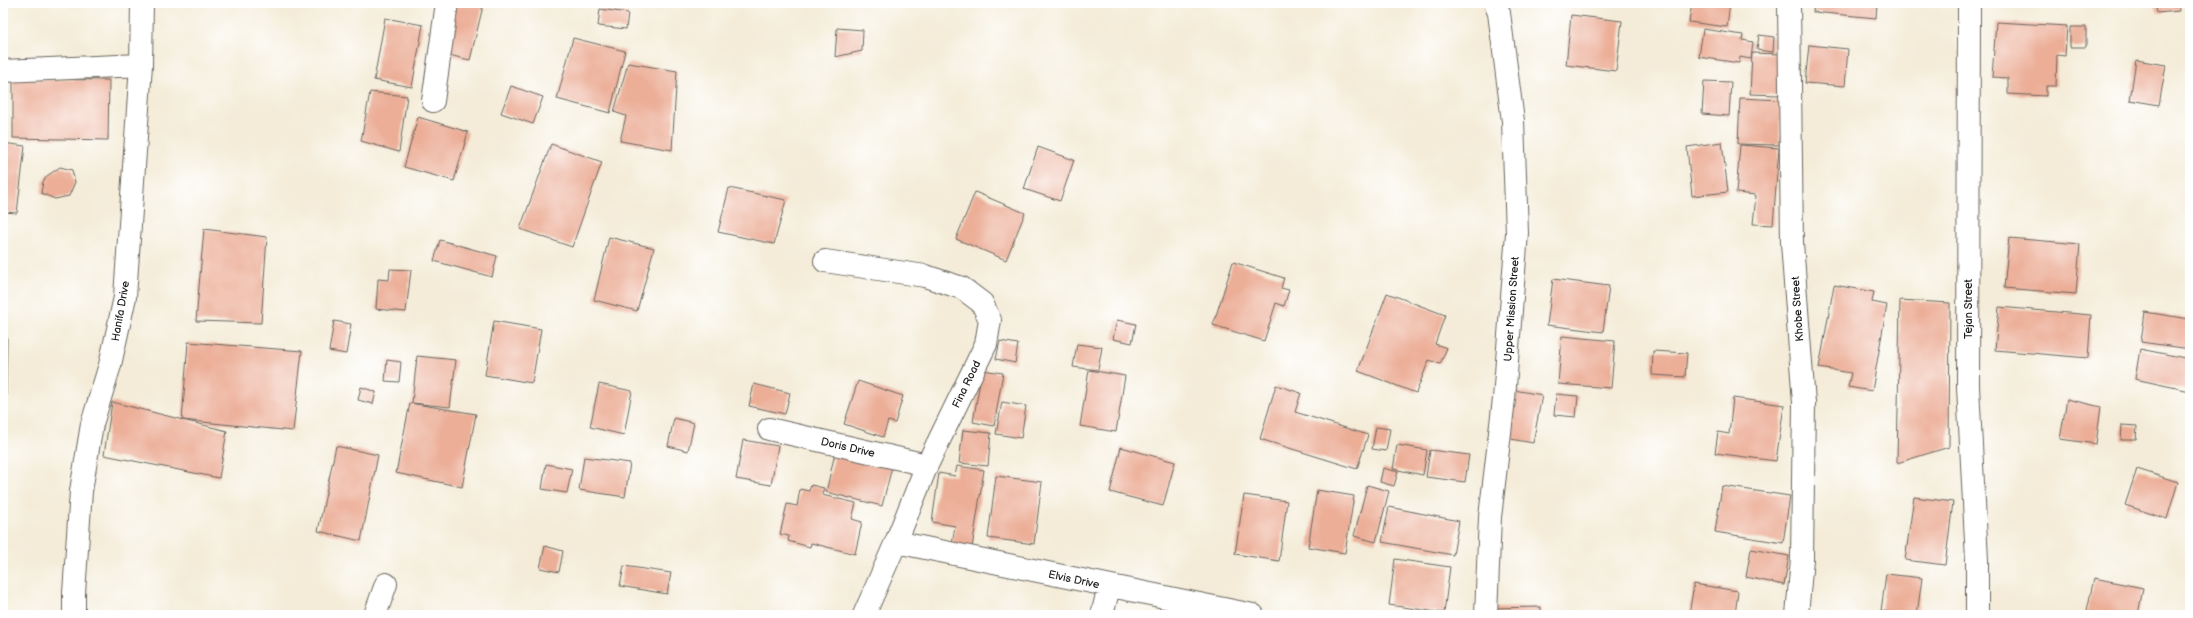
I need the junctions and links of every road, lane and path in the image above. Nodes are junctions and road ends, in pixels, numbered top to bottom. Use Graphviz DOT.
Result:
graph roads {
  1 [pos="142,3"];
  2 [pos="447,3"];
  3 [pos="1495,3"];
  4 [pos="1790,3"];
  5 [pos="1969,3"];
  6 [pos="141,65"];
  7 [pos="3,71"];
  8 [pos="434,101"];
  9 [pos="825,261"];
  10 [pos="769,430"];
  11 [pos="927,465"];
  12 [pos="896,542"];
  13 [pos="386,584"];
  14 [pos="1109,586"];
  15 [pos="74,615"];
  16 [pos="375,615"];
  17 [pos="864,615"];
  18 [pos="1102,615"];
  19 [pos="1253,615"];
  20 [pos="1486,615"];
  21 [pos="1797,615"];
  22 [pos="1977,615"];
  1 -- 6 [label="street, Hanifa Drive"];
  2 -- 8 [label="street"];
  3 -- 20 [label="street, Upper Mission Street"];
  4 -- 21 [label="street, Khobe Street"];
  5 -- 22 [label="street, Tejan Street"];
  6 -- 7 [label="street"];
  6 -- 15 [label="street, Hanifa Drive"];
  9 -- 11 [label="street, Fina Road"];
  10 -- 11 [label="street, Doris Drive"];
  11 -- 12 [label="street, Fina Road"];
  12 -- 14 [label="street, Elvis Drive"];
  12 -- 17 [label="street, Fina Road"];
  13 -- 16 [label="street"];
  14 -- 18 [label="street"];
  14 -- 19 [label="street, Elvis Drive"];
}
